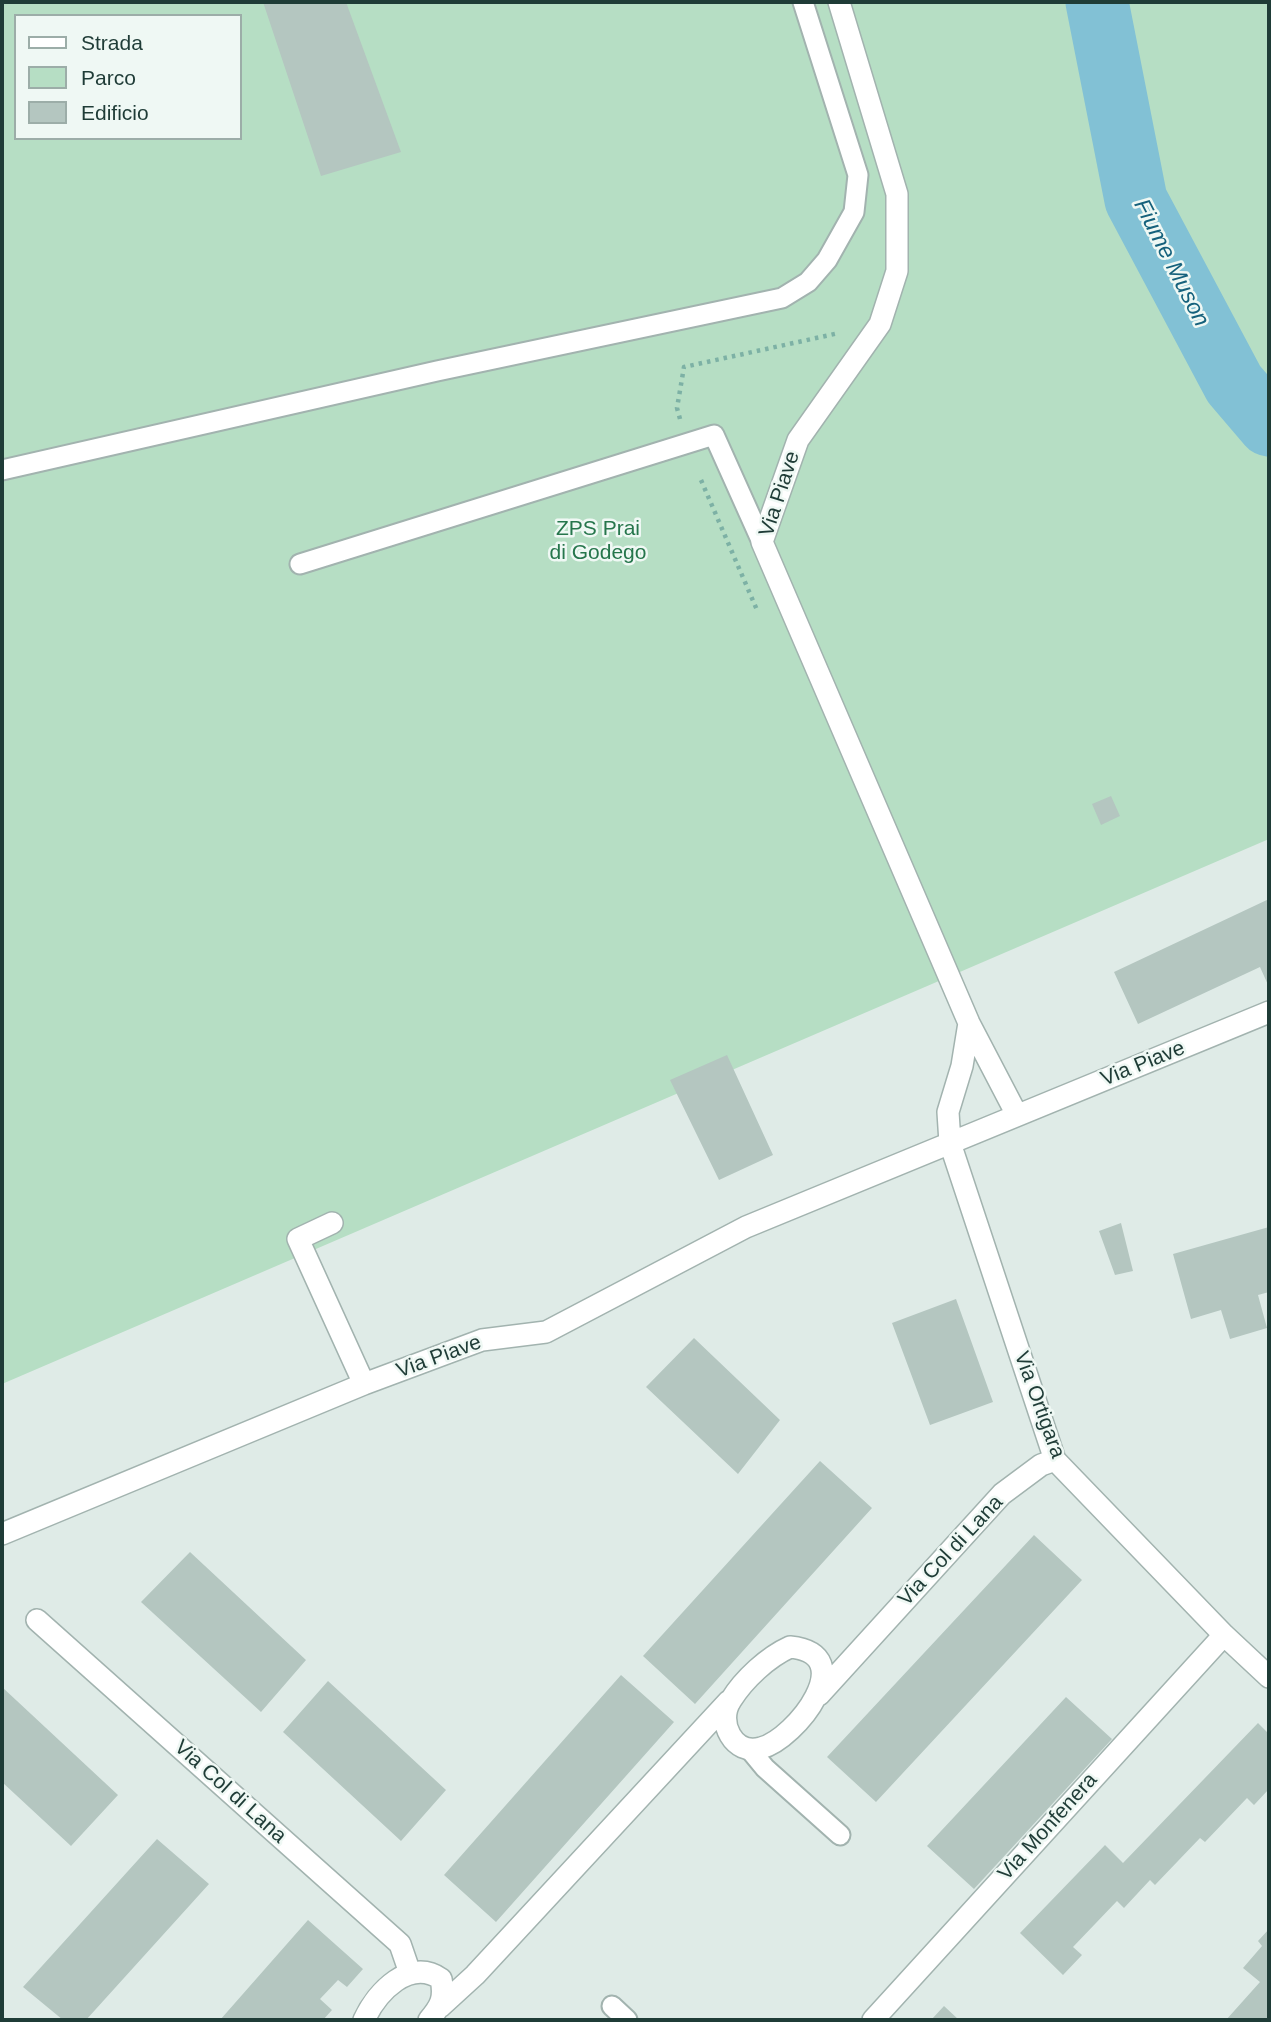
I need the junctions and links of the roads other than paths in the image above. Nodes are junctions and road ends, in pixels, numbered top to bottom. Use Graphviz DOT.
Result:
graph roads {
  1 [pos="803,2"];
  2 [pos="839,2"];
  3 [pos="2,470"];
  4 [pos="762,542"];
  5 [pos="300,564"];
  6 [pos="1269,1012"];
  7 [pos="967,1018"];
  8 [pos="1017,1115"];
  9 [pos="950,1143"];
  10 [pos="332,1223"];
  11 [pos="364,1384"];
  12 [pos="1055,1460"];
  13 [pos="2,1534"];
  14 [pos="37,1620"];
  15 [pos="1224,1634"];
  16 [pos="857,1653"];
  17 [pos="817,1657"];
  18 [pos="1269,1677"];
  19 [pos="819,1695"];
  20 [pos="729,1701"];
  21 [pos="692,1745"];
  22 [pos="744,1748"];
  23 [pos="840,1835"];
  24 [pos="410,1973"];
  25 [pos="475,1975"];
  26 [pos="441,1979"];
  27 [pos="612,2006"];
  28 [pos="434,2014"];
  29 [pos="363,2019"];
  30 [pos="627,2020"];
  31 [pos="873,2020"];
  1 -- 3 [label="lane"];
  2 -- 4 [label="street, Via Piave"];
  4 -- 5 [label="lane"];
  4 -- 7 [label="street, Via Piave"];
  6 -- 8 [label="street, Via Piave"];
  7 -- 8 [label="street, Via Piave"];
  7 -- 9 [label="street"];
  8 -- 9 [label="street, Via Piave"];
  9 -- 11 [label="street, Via Piave"];
  9 -- 12 [label="street, Via Ortigara"];
  10 -- 11 [label="street"];
  11 -- 13 [label="street, Via Piave"];
  12 -- 15 [label="street, Via Ortigara"];
  12 -- 16 [label="street, Via Col di Lana"];
  14 -- 24 [label="street, Via Col di Lana"];
  15 -- 18 [label="street, Via Ortigara"];
  15 -- 31 [label="street, Via Monfenera"];
  16 -- 17 [label="street"];
  16 -- 19 [label="street, Via Col di Lana"];
  17 -- 19 [label="street"];
  17 -- 20 [label="street"];
  19 -- 22 [label="street"];
  20 -- 21 [label="street"];
  20 -- 22 [label="street"];
  21 -- 22 [label="street"];
  21 -- 25 [label="street"];
  22 -- 23 [label="lane"];
  24 -- 26 [label="street"];
  24 -- 29 [label="street"];
  25 -- 26 [label="street"];
  25 -- 28 [label="street"];
  26 -- 28 [label="street"];
  27 -- 30 [label="lane"];
}
